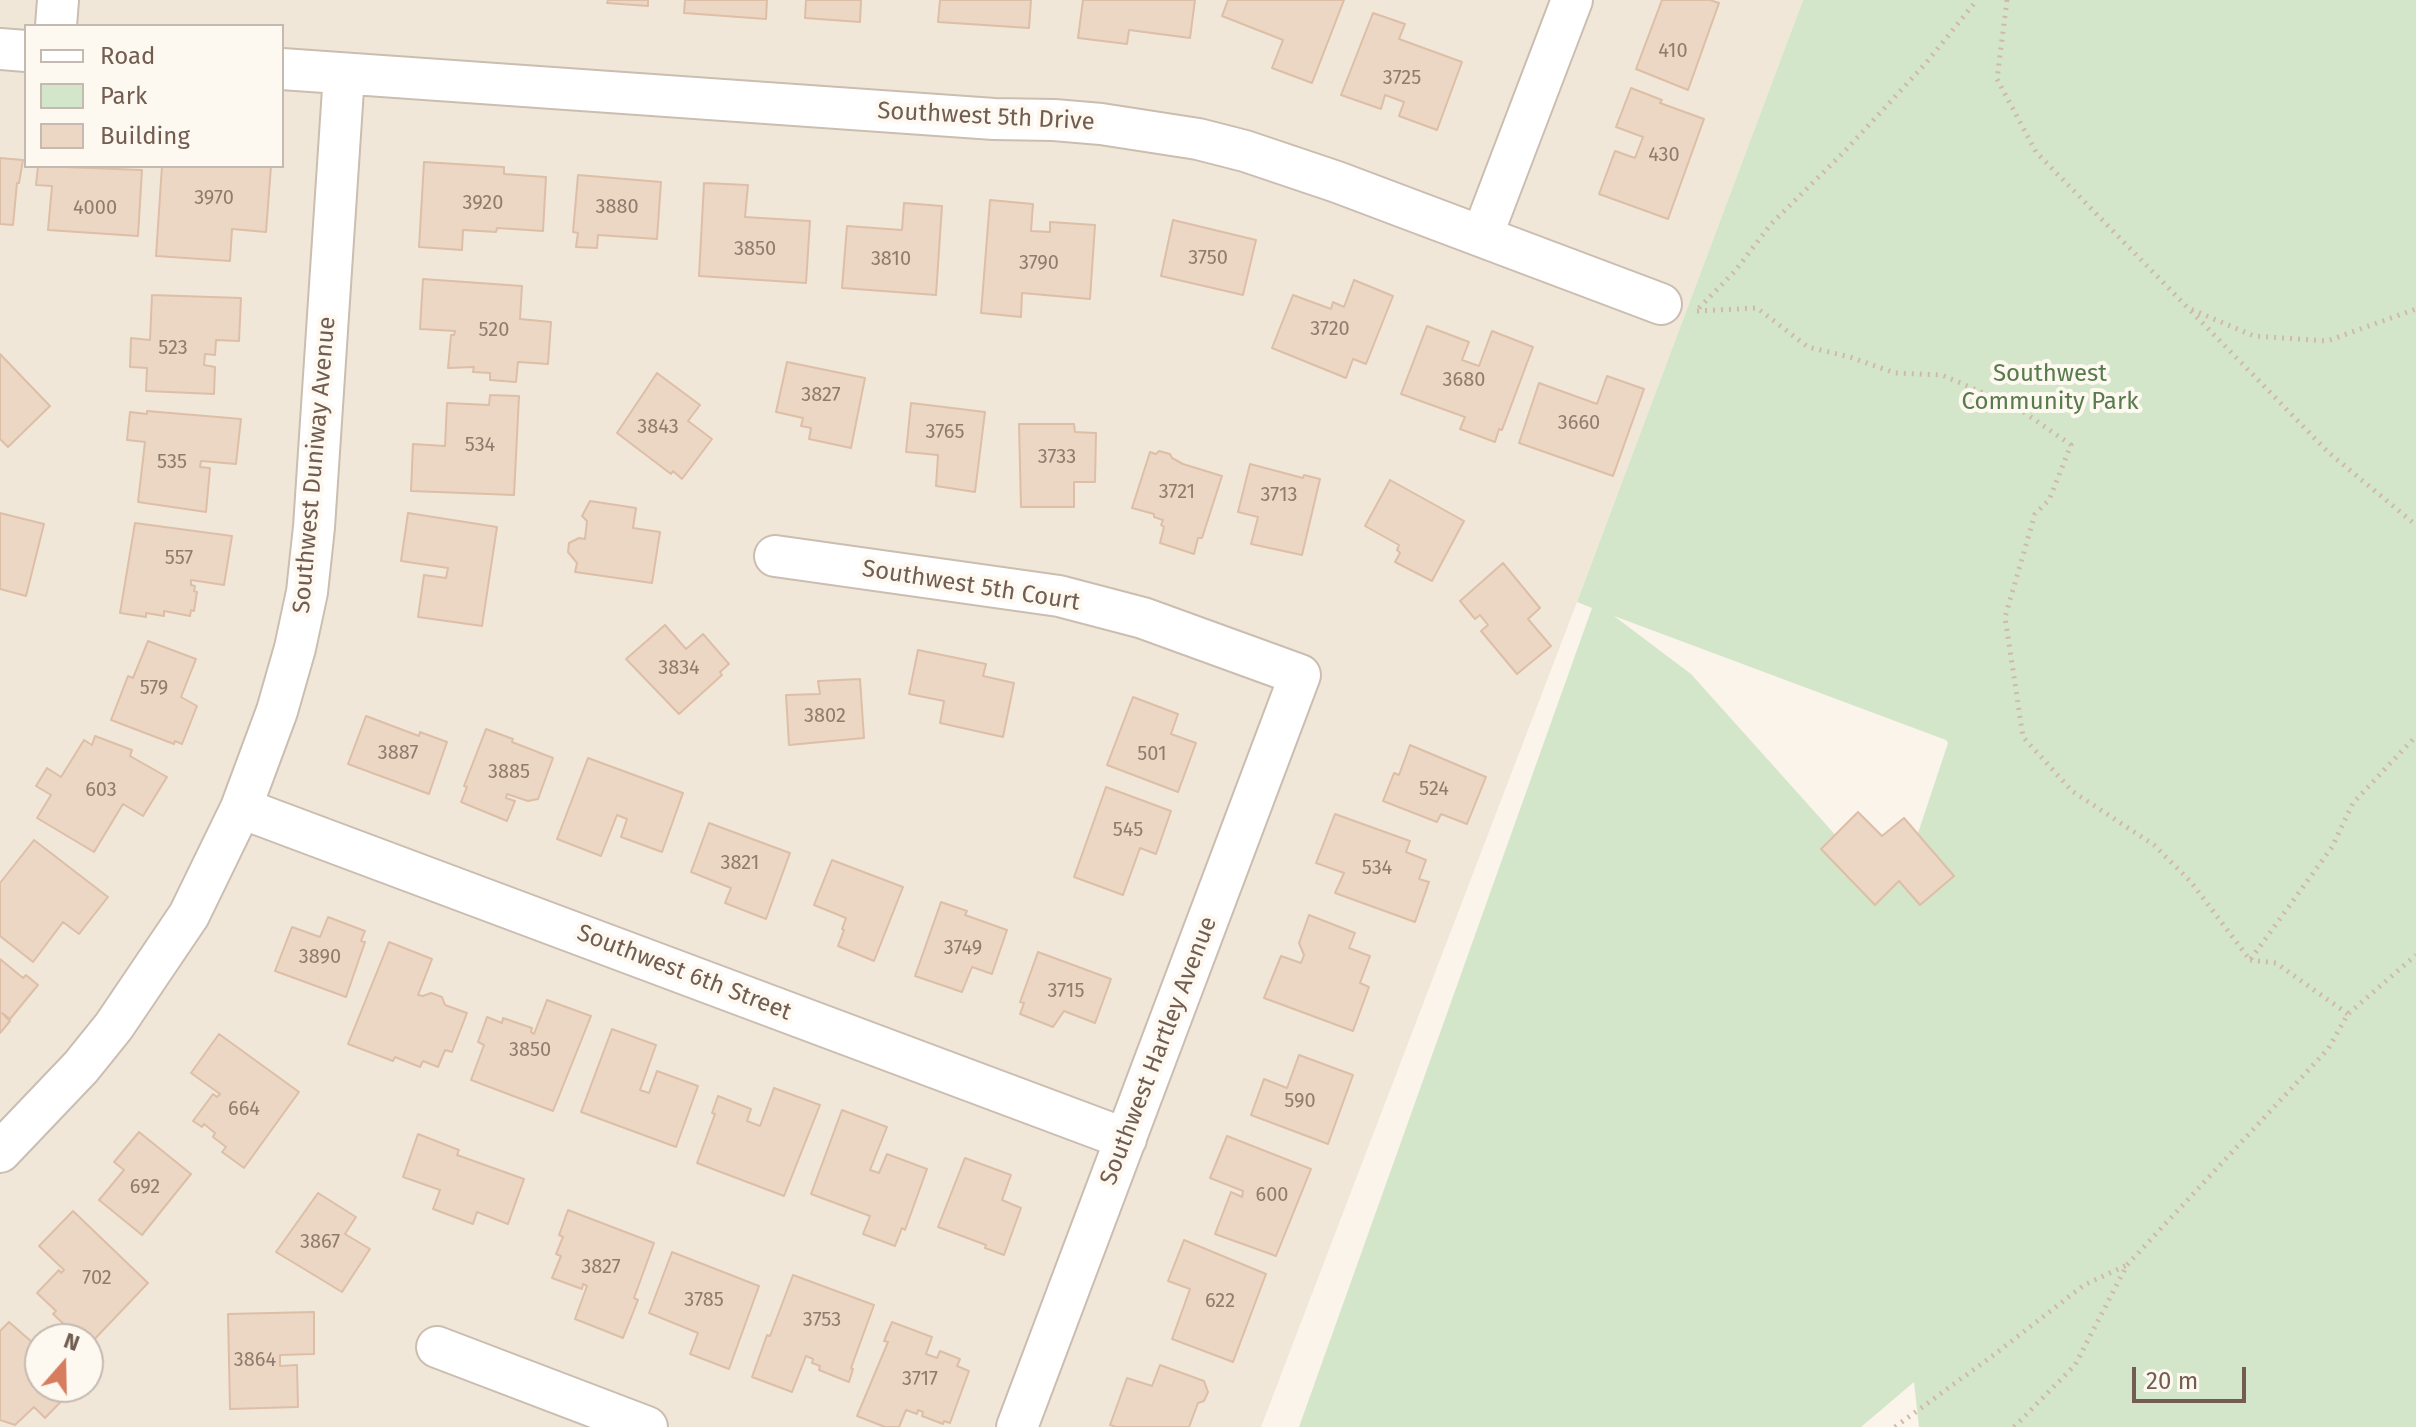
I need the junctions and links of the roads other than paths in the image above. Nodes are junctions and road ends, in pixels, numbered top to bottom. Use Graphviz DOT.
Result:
graph roads {
  1 [pos="58,0"];
  2 [pos="1572,0"];
  3 [pos="56,24"];
  4 [pos="0,49"];
  5 [pos="24,51"];
  6 [pos="284,69"];
  7 [pos="344,74"];
  8 [pos="1482,236"];
  9 [pos="1679,308"];
  10 [pos="775,556"];
  11 [pos="1300,675"];
  12 [pos="241,808"];
  13 [pos="1126,1139"];
  14 [pos="0,1152"];
  15 [pos="437,1347"];
  16 [pos="647,1427"];
  17 [pos="1017,1427"];
  1 -- 3 [label="street"];
  2 -- 8 [label="street"];
  4 -- 5 [label="street"];
  6 -- 7 [label="street, Southwest 5th Drive"];
  7 -- 8 [label="street, Southwest 5th Drive"];
  7 -- 12 [label="street, Southwest Duniway Avenue"];
  8 -- 9 [label="street, Southwest 5th Drive"];
  10 -- 11 [label="street, Southwest 5th Court"];
  11 -- 13 [label="street, Southwest Hartley Avenue"];
  12 -- 13 [label="street, Southwest 6th Street"];
  12 -- 14 [label="street, Southwest Duniway Avenue"];
  13 -- 17 [label="street, Southwest Hartley Avenue"];
  15 -- 16 [label="street"];
}
